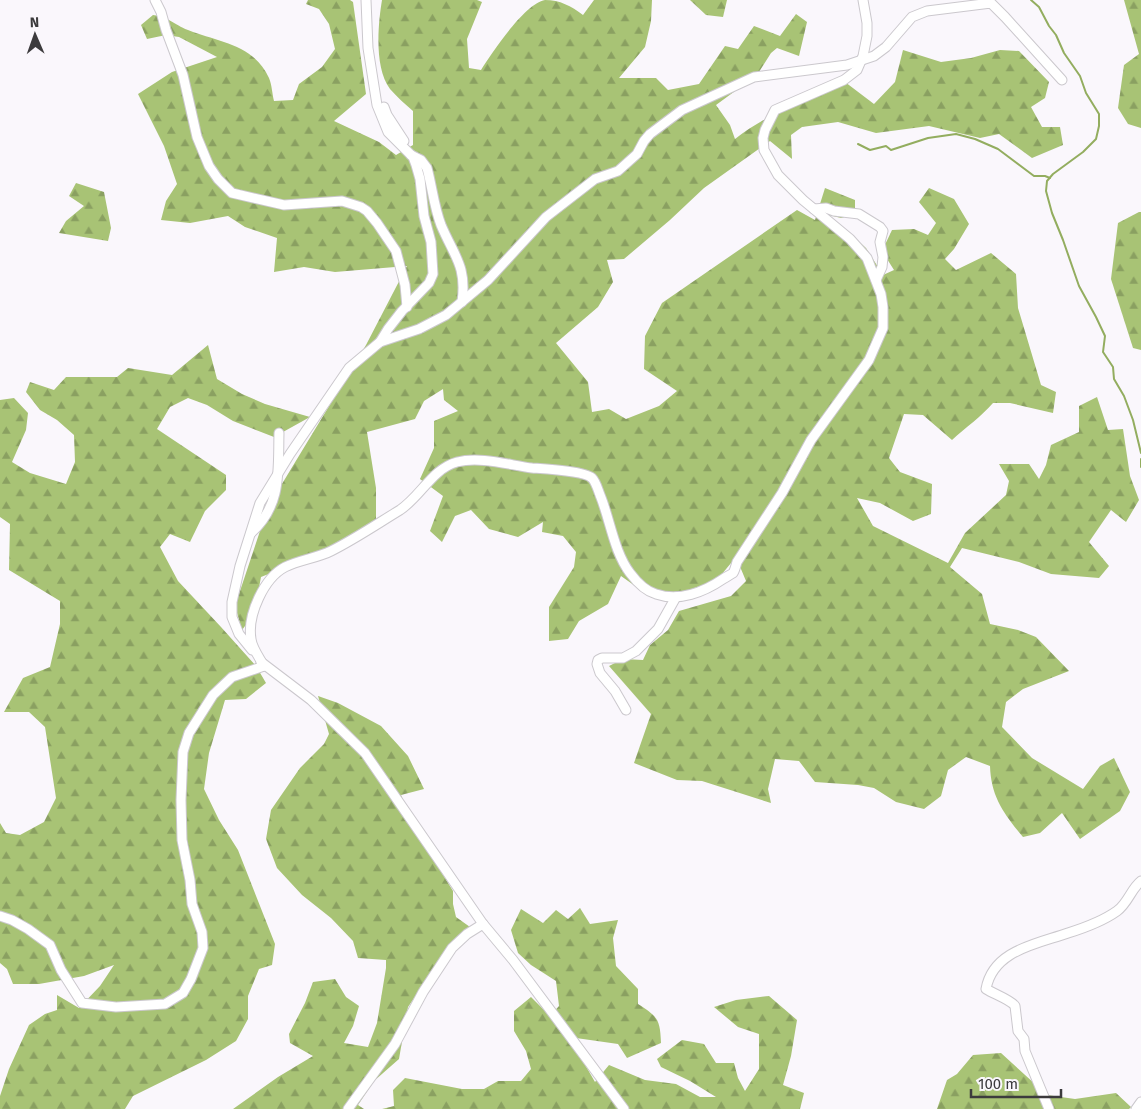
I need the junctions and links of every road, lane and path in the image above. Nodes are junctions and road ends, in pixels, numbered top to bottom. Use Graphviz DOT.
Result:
graph roads {
  1 [pos="155,0"];
  2 [pos="366,0"];
  3 [pos="863,0"];
  4 [pos="860,62"];
  5 [pos="1062,80"];
  6 [pos="413,155"];
  7 [pos="814,209"];
  8 [pos="876,280"];
  9 [pos="462,302"];
  10 [pos="407,306"];
  11 [pos="380,342"];
  12 [pos="279,434"];
  13 [pos="276,479"];
  14 [pos="676,597"];
  15 [pos="264,666"];
  16 [pos="626,710"];
  17 [pos="1141,880"];
  18 [pos="0,916"];
  19 [pos="483,924"];
  20 [pos="1141,1102"];
  21 [pos="348,1109"];
  22 [pos="624,1109"];
  23 [pos="1049,1109"];
  24 [pos="1136,1109"];
  1 -- 10 [label="street"];
  2 -- 6 [label="street"];
  3 -- 4 [label="street"];
  4 -- 5 [label="street"];
  4 -- 7 [label="street"];
  4 -- 9 [label="street"];
  6 -- 9 [label="street"];
  6 -- 10 [label="street"];
  7 -- 8 [label="street"];
  7 -- 8 [label="street"];
  8 -- 14 [label="street"];
  9 -- 11 [label="street"];
  10 -- 11 [label="street"];
  11 -- 13 [label="street"];
  12 -- 13 [label="street"];
  13 -- 15 [label="street"];
  14 -- 15 [label="street"];
  14 -- 16 [label="street"];
  15 -- 18 [label="street"];
  15 -- 19 [label="street"];
  17 -- 23 [label="street"];
  19 -- 21 [label="street"];
  19 -- 22 [label="street"];
  20 -- 24 [label="street"];
}
